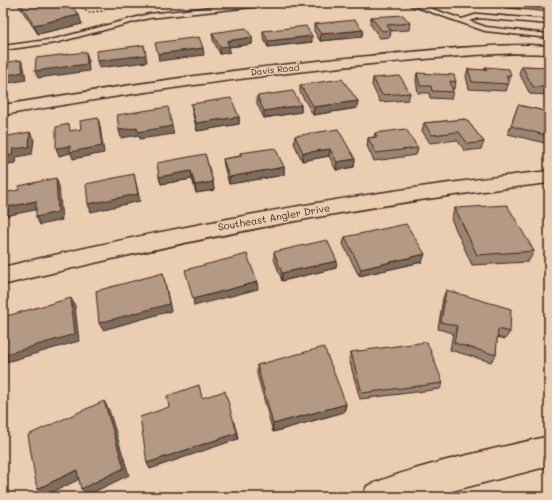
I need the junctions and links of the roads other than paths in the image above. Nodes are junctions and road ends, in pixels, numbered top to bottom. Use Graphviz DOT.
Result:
graph roads {
  1 [pos="270,3"];
  2 [pos="408,3"];
  3 [pos="462,21"];
  4 [pos="549,22"];
  5 [pos="549,36"];
  6 [pos="4,45"];
  7 [pos="549,50"];
  8 [pos="3,110"];
  9 [pos="549,177"];
  10 [pos="3,276"];
  11 [pos="549,451"];
  12 [pos="378,497"];
  1 -- 6 [label="lane"];
  2 -- 3 [label="lane"];
  3 -- 4 [label="lane"];
  3 -- 5 [label="lane"];
  7 -- 8 [label="street, Davis Road"];
  9 -- 10 [label="street, Southeast Angler Drive"];
  11 -- 12 [label="street"];
}
